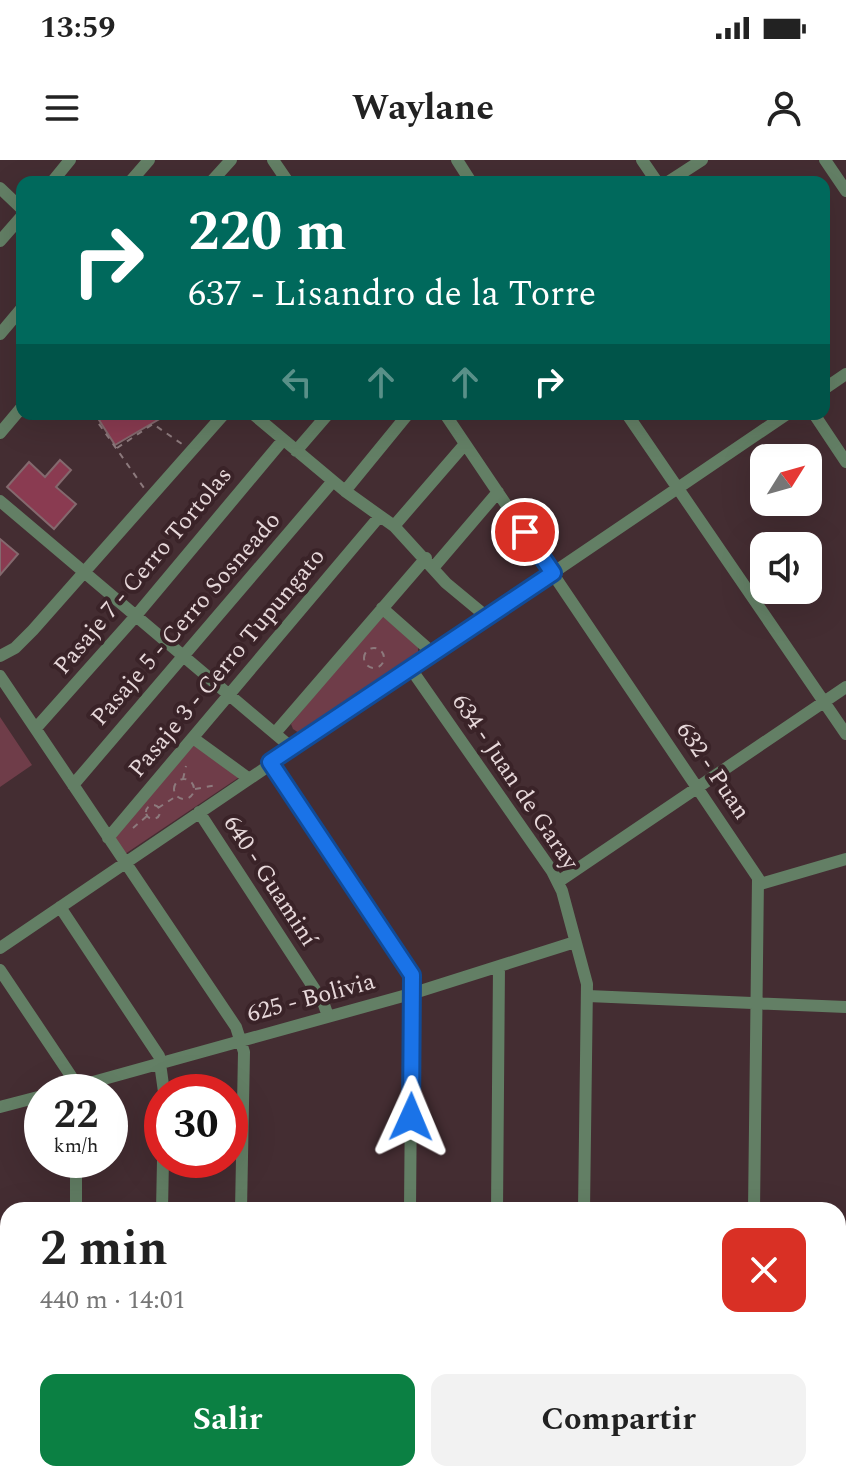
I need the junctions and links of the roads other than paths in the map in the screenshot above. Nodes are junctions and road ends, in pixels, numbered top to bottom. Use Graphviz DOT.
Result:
graph roads {
  1 [pos="70,160"];
  2 [pos="149,160"];
  3 [pos="231,160"];
  4 [pos="702,160"];
  5 [pos="825,160"];
  6 [pos="57,176"];
  7 [pos="135,176"];
  8 [pos="216,176"];
  9 [pos="677,176"];
  10 [pos="0,188"];
  11 [pos="846,191"];
  12 [pos="16,203"];
  13 [pos="16,223"];
  14 [pos="0,241"];
  15 [pos="16,315"];
  16 [pos="0,334"];
  17 [pos="16,414"];
  18 [pos="219,420"];
  19 [pos="260,420"];
  20 [pos="323,420"];
  21 [pos="403,420"];
  22 [pos="449,420"];
  23 [pos="631,420"];
  24 [pos="778,420"];
  25 [pos="818,420"];
  26 [pos="0,433"];
  27 [pos="283,440"];
  28 [pos="465,444"];
  29 [pos="296,451"];
  30 [pos="846,462"];
  31 [pos="333,481"];
  32 [pos="677,489"];
  33 [pos="345,491"];
  34 [pos="498,492"];
  35 [pos="0,501"];
  36 [pos="379,517"];
  37 [pos="394,526"];
  38 [pos="430,563"];
  39 [pos="553,573"];
  40 [pos="82,574"];
  41 [pos="382,608"];
  42 [pos="487,617"];
  43 [pos="134,618"];
  44 [pos="434,654"];
  45 [pos="0,656"];
  46 [pos="184,657"];
  47 [pos="411,669"];
  48 [pos="0,676"];
  49 [pos="846,687"];
  50 [pos="230,695"];
  51 [pos="824,701"];
  52 [pos="36,728"];
  53 [pos="275,733"];
  54 [pos="846,734"];
  55 [pos="193,738"];
  56 [pos="292,748"];
  57 [pos="270,762"];
  58 [pos="248,778"];
  59 [pos="73,785"];
  60 [pos="697,787"];
  61 [pos="199,812"];
  62 [pos="108,838"];
  63 [pos="846,859"];
  64 [pos="125,863"];
  65 [pos="558,882"];
  66 [pos="760,884"];
  67 [pos="60,907"];
  68 [pos="575,942"];
  69 [pos="0,948"];
  70 [pos="499,966"];
  71 [pos="0,970"];
  72 [pos="414,993"];
  73 [pos="588,996"];
  74 [pos="758,1004"];
  75 [pos="846,1007"];
  76 [pos="328,1016"];
  77 [pos="242,1040"];
  78 [pos="163,1064"];
  79 [pos="67,1074"];
  80 [pos="128,1074"];
  81 [pos="163,1074"];
  82 [pos="24,1099"];
  83 [pos="2,1103"];
  84 [pos="76,1178"];
  85 [pos="163,1178"];
  86 [pos="76,1202"];
  87 [pos="162,1202"];
  88 [pos="241,1202"];
  89 [pos="410,1202"];
  90 [pos="497,1202"];
  91 [pos="584,1202"];
  92 [pos="754,1202"];
  1 -- 6 [label="street"];
  2 -- 7 [label="street"];
  3 -- 8 [label="street"];
  4 -- 9 [label="street"];
  5 -- 11 [label="street"];
  10 -- 12 [label="street"];
  13 -- 14 [label="street"];
  15 -- 16 [label="street"];
  17 -- 26 [label="street"];
  18 -- 40 [label="street"];
  19 -- 27 [label="street"];
  20 -- 29 [label="street"];
  21 -- 33 [label="street"];
  22 -- 28 [label="street, 632 - Puan"];
  23 -- 32 [label="street"];
  24 -- 32 [label="street"];
  25 -- 30 [label="street"];
  27 -- 29 [label="street"];
  27 -- 43 [label="street, Pasaje 7 - Cerro Tortolas"];
  28 -- 34 [label="street, 632 - Puan"];
  28 -- 37 [label="street"];
  29 -- 31 [label="street"];
  31 -- 33 [label="street"];
  31 -- 46 [label="street, Pasaje 5 - Cerro Sosneado"];
  32 -- 39 [label="street"];
  32 -- 51 [label="street"];
  33 -- 36 [label="street"];
  34 -- 38 [label="street"];
  34 -- 39 [label="street, 632 - Puan"];
  35 -- 40 [label="street"];
  36 -- 37 [label="street"];
  36 -- 50 [label="street, Pasaje 3 - Cerro Tupungato"];
  37 -- 38 [label="street"];
  38 -- 41 [label="street"];
  38 -- 42 [label="street"];
  39 -- 42 [label="street"];
  39 -- 60 [label="street, 632 - Puan"];
  40 -- 43 [label="street"];
  40 -- 45 [label="street"];
  41 -- 44 [label="street"];
  41 -- 53 [label="street"];
  42 -- 44 [label="street"];
  43 -- 46 [label="street"];
  43 -- 52 [label="street, Pasaje 7 - Cerro Tortolas"];
  44 -- 47 [label="street"];
  46 -- 50 [label="street"];
  46 -- 59 [label="street, Pasaje 5 - Cerro Sosneado"];
  47 -- 56 [label="street"];
  47 -- 65 [label="street, 634 - Juan de Garay"];
  48 -- 52 [label="street"];
  49 -- 51 [label="street"];
  50 -- 53 [label="street"];
  50 -- 55 [label="street, Pasaje 3 - Cerro Tupungato"];
  51 -- 54 [label="street"];
  51 -- 60 [label="street"];
  52 -- 59 [label="street"];
  53 -- 56 [label="street"];
  55 -- 58 [label="street"];
  55 -- 62 [label="street, Pasaje 3 - Cerro Tupungato"];
  56 -- 57 [label="street"];
  57 -- 58 [label="street"];
  57 -- 72 [label="street"];
  58 -- 61 [label="street"];
  59 -- 62 [label="street"];
  60 -- 65 [label="street"];
  60 -- 66 [label="street, 632 - Puan"];
  61 -- 64 [label="street"];
  61 -- 76 [label="street, 640 - Guaminí"];
  62 -- 64 [label="street"];
  63 -- 66 [label="street"];
  64 -- 67 [label="street"];
  64 -- 77 [label="street"];
  65 -- 68 [label="street, 634 - Juan de Garay"];
  66 -- 74 [label="street"];
  67 -- 69 [label="street"];
  67 -- 78 [label="street"];
  68 -- 70 [label="street, 625 - Bolivia"];
  68 -- 73 [label="street, 634 - Juan de Garay"];
  70 -- 72 [label="street, 625 - Bolivia"];
  70 -- 90 [label="street"];
  71 -- 79 [label="street"];
  72 -- 76 [label="street, 625 - Bolivia"];
  72 -- 89 [label="street"];
  73 -- 74 [label="street"];
  73 -- 91 [label="street, 634 - Juan de Garay"];
  74 -- 75 [label="street"];
  74 -- 92 [label="street"];
  76 -- 77 [label="street, 625 - Bolivia"];
  77 -- 78 [label="street, 625 - Bolivia"];
  77 -- 88 [label="street"];
  78 -- 80 [label="street, 625 - Bolivia"];
  78 -- 81 [label="street"];
  82 -- 83 [label="street"];
  84 -- 86 [label="street"];
  85 -- 87 [label="street"];
}
